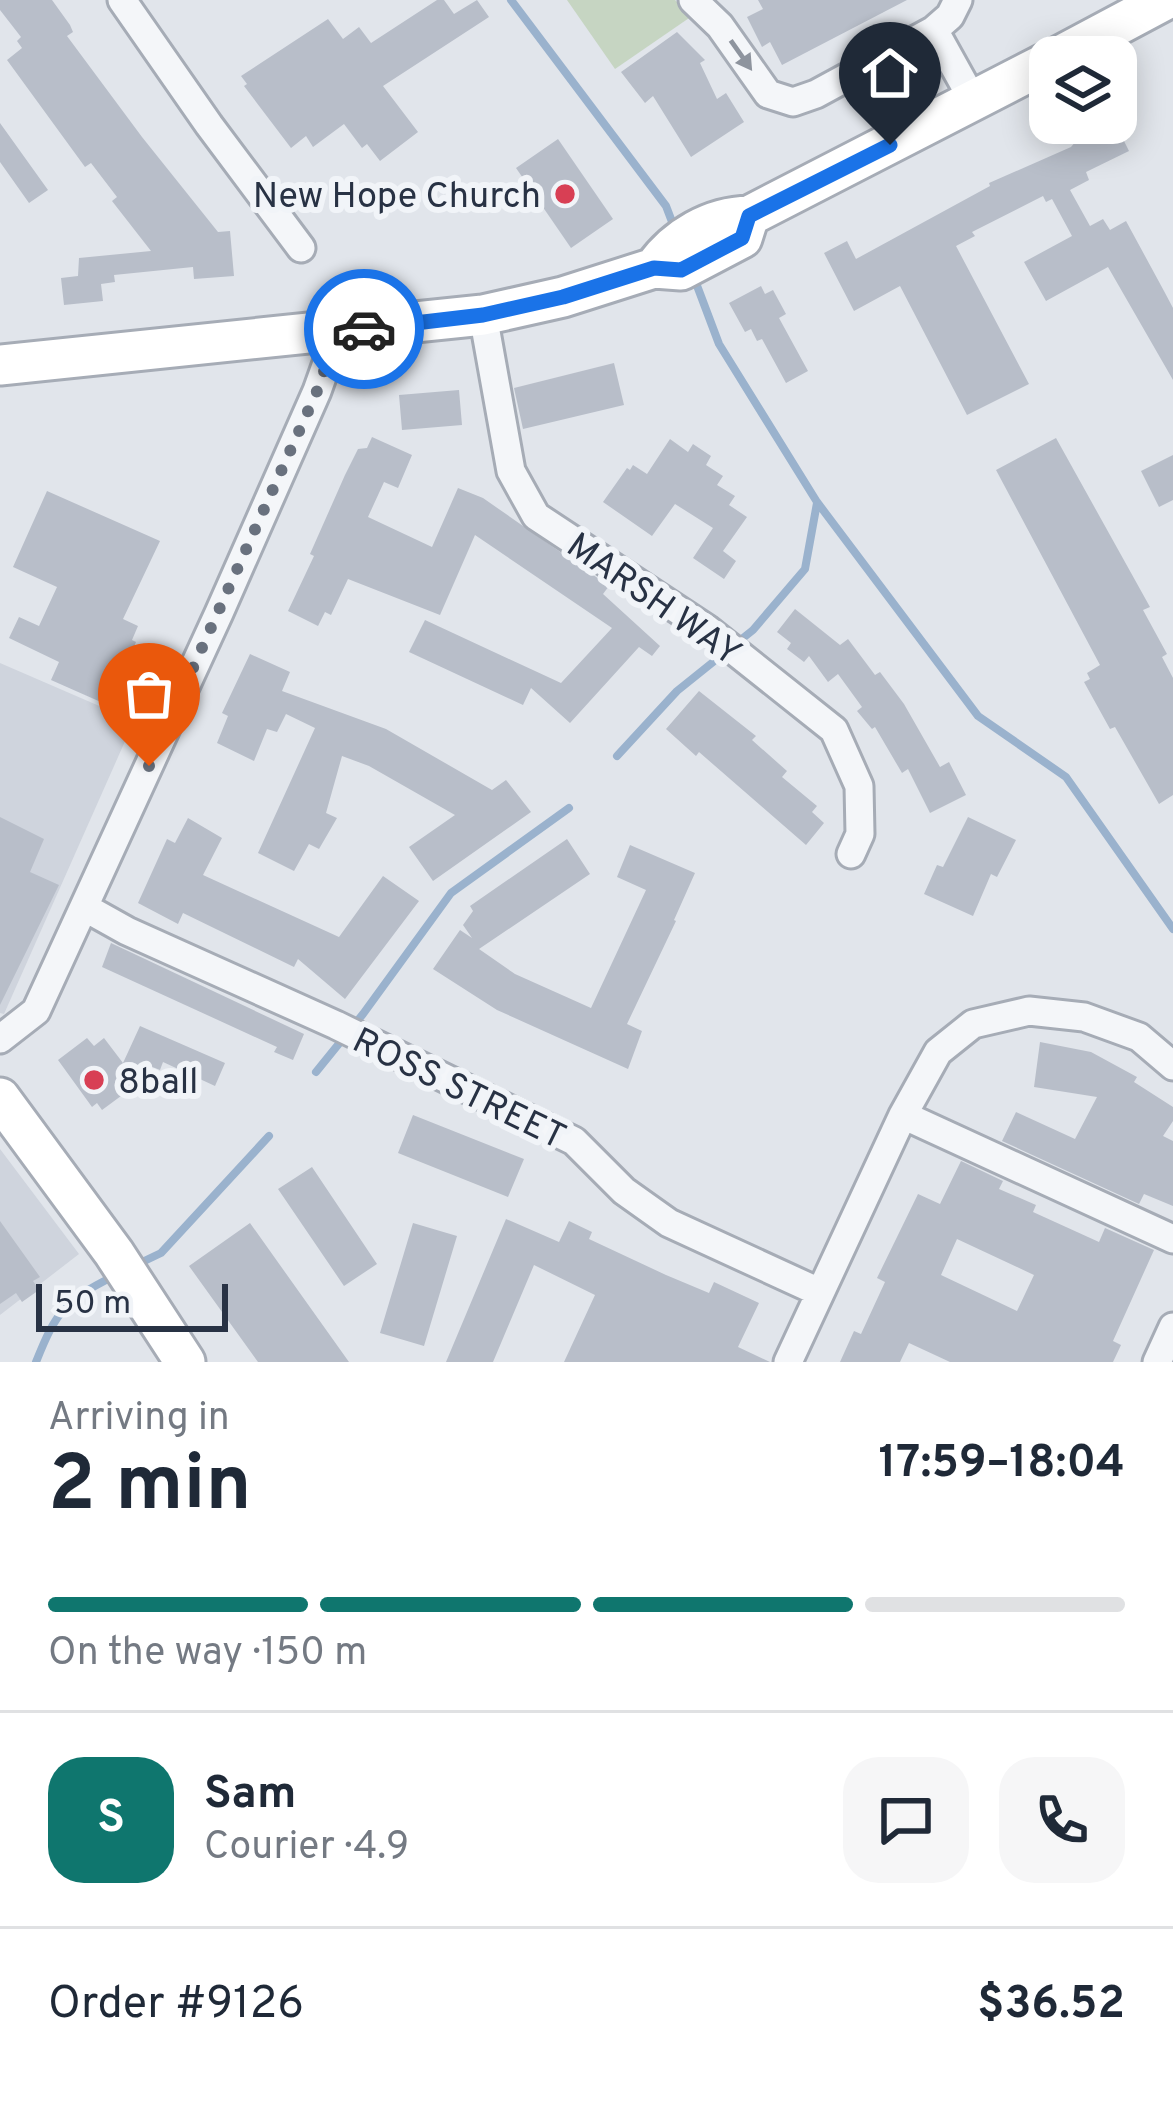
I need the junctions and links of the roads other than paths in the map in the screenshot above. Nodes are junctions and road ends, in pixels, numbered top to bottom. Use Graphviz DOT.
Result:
graph roads {
  1 [pos="122,0"];
  2 [pos="693,0"];
  3 [pos="958,0"];
  4 [pos="1165,0"];
  5 [pos="934,30"];
  6 [pos="1097,36"];
  7 [pos="1029,73"];
  8 [pos="974,102"];
  9 [pos="301,248"];
  10 [pos="483,315"];
  11 [pos="338,332"];
  12 [pos="0,365"];
  13 [pos="851,854"];
  14 [pos="84,907"];
  15 [pos="0,1039"];
  16 [pos="1173,1066"];
  17 [pos="0,1098"];
  18 [pos="903,1115"];
  19 [pos="1173,1239"];
  20 [pos="820,1292"];
  21 [pos="1173,1327"];
  22 [pos="184,1362"];
  23 [pos="788,1362"];
  24 [pos="1157,1362"];
  1 -- 9 [label="street"];
  2 -- 5 [label="street, one-way"];
  3 -- 5 [label="street"];
  4 -- 6 [label="main road"];
  5 -- 8 [label="street"];
  7 -- 8 [label="main road"];
  8 -- 10 [label="main road"];
  10 -- 11 [label="main road"];
  10 -- 13 [label="street, MARSH WAY"];
  11 -- 12 [label="main road"];
  11 -- 14 [label="street"];
  14 -- 15 [label="street"];
  14 -- 20 [label="street, ROSS STREET"];
  16 -- 18 [label="street"];
  17 -- 22 [label="main road"];
  18 -- 19 [label="street"];
  18 -- 20 [label="street"];
  20 -- 23 [label="street"];
  21 -- 24 [label="street"];
}
